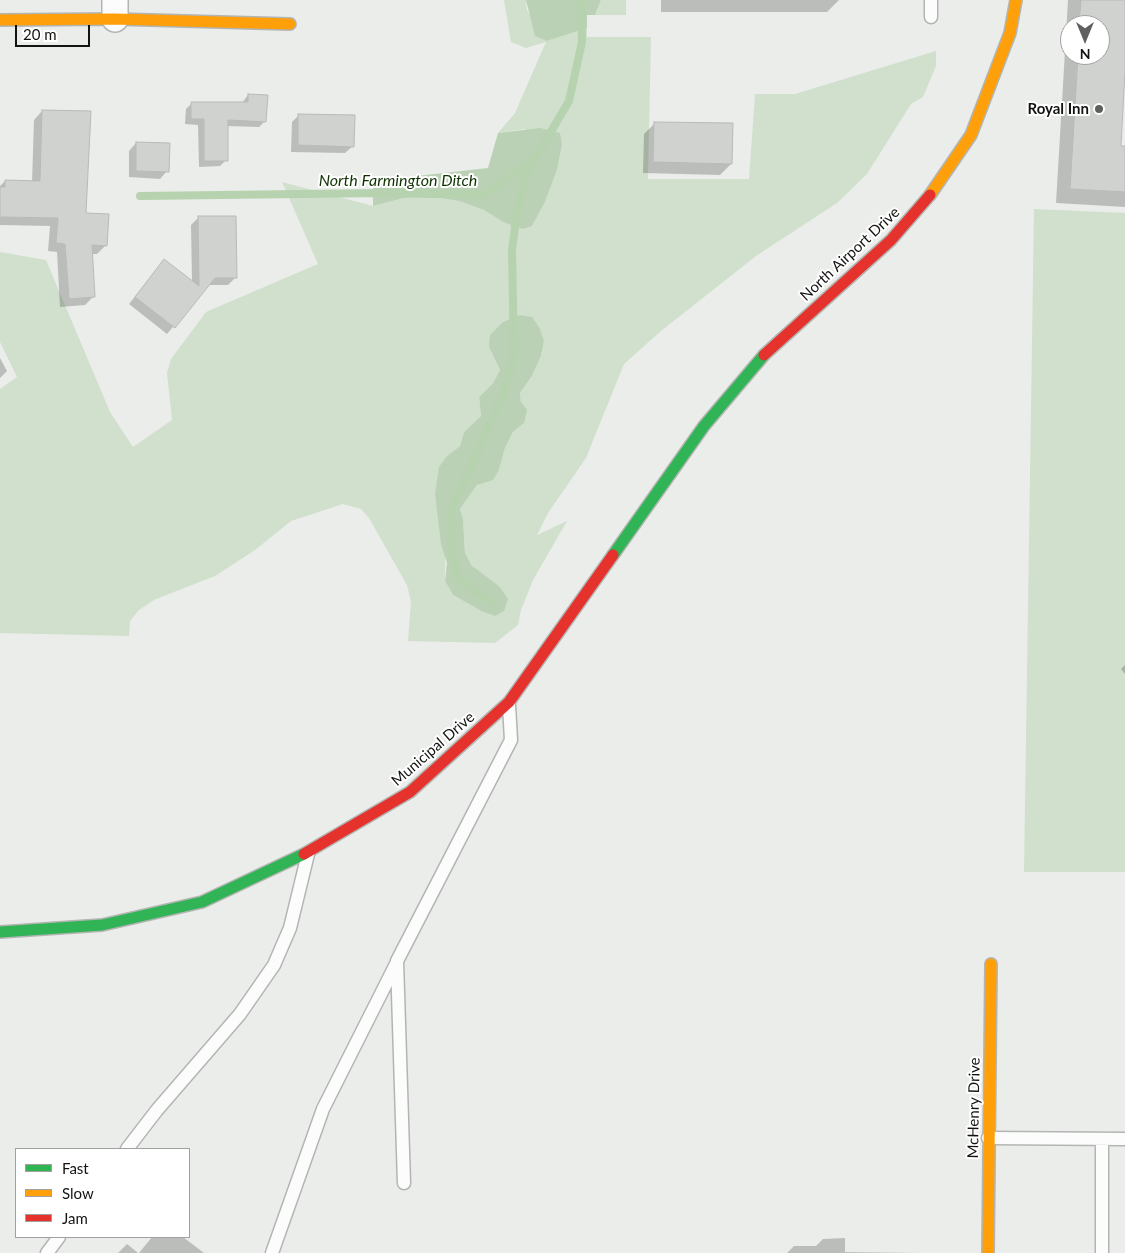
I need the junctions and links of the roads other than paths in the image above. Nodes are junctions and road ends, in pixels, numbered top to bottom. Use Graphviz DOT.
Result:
graph roads {
  1 [pos="931,0"];
  2 [pos="1016,0"];
  3 [pos="115,10"];
  4 [pos="931,18"];
  5 [pos="0,20"];
  6 [pos="290,24"];
  7 [pos="704,426"];
  8 [pos="509,702"];
  9 [pos="308,852"];
  10 [pos="0,932"];
  11 [pos="398,962"];
  12 [pos="991,964"];
  13 [pos="988,1138"];
  14 [pos="1102,1139"];
  15 [pos="1125,1139"];
  16 [pos="128,1148"];
  17 [pos="404,1183"];
  18 [pos="58,1238"];
  19 [pos="46,1253"];
  20 [pos="272,1253"];
  21 [pos="988,1253"];
  22 [pos="1102,1253"];
  1 -- 4 [label="lane"];
  2 -- 7 [label="main road, North Airport Drive"];
  3 -- 5 [label="main road"];
  3 -- 6 [label="main road"];
  7 -- 8 [label="main road, Municipal Drive"];
  8 -- 9 [label="main road, Municipal Drive"];
  8 -- 11 [label="lane"];
  9 -- 10 [label="main road, Municipal Drive"];
  9 -- 16 [label="lane"];
  11 -- 17 [label="lane"];
  11 -- 20 [label="lane"];
  12 -- 13 [label="main road, McHenry Drive"];
  13 -- 14 [label="lane"];
  13 -- 21 [label="main road, McHenry Drive"];
  14 -- 15 [label="lane"];
  14 -- 22 [label="lane"];
  18 -- 19 [label="lane"];
}
